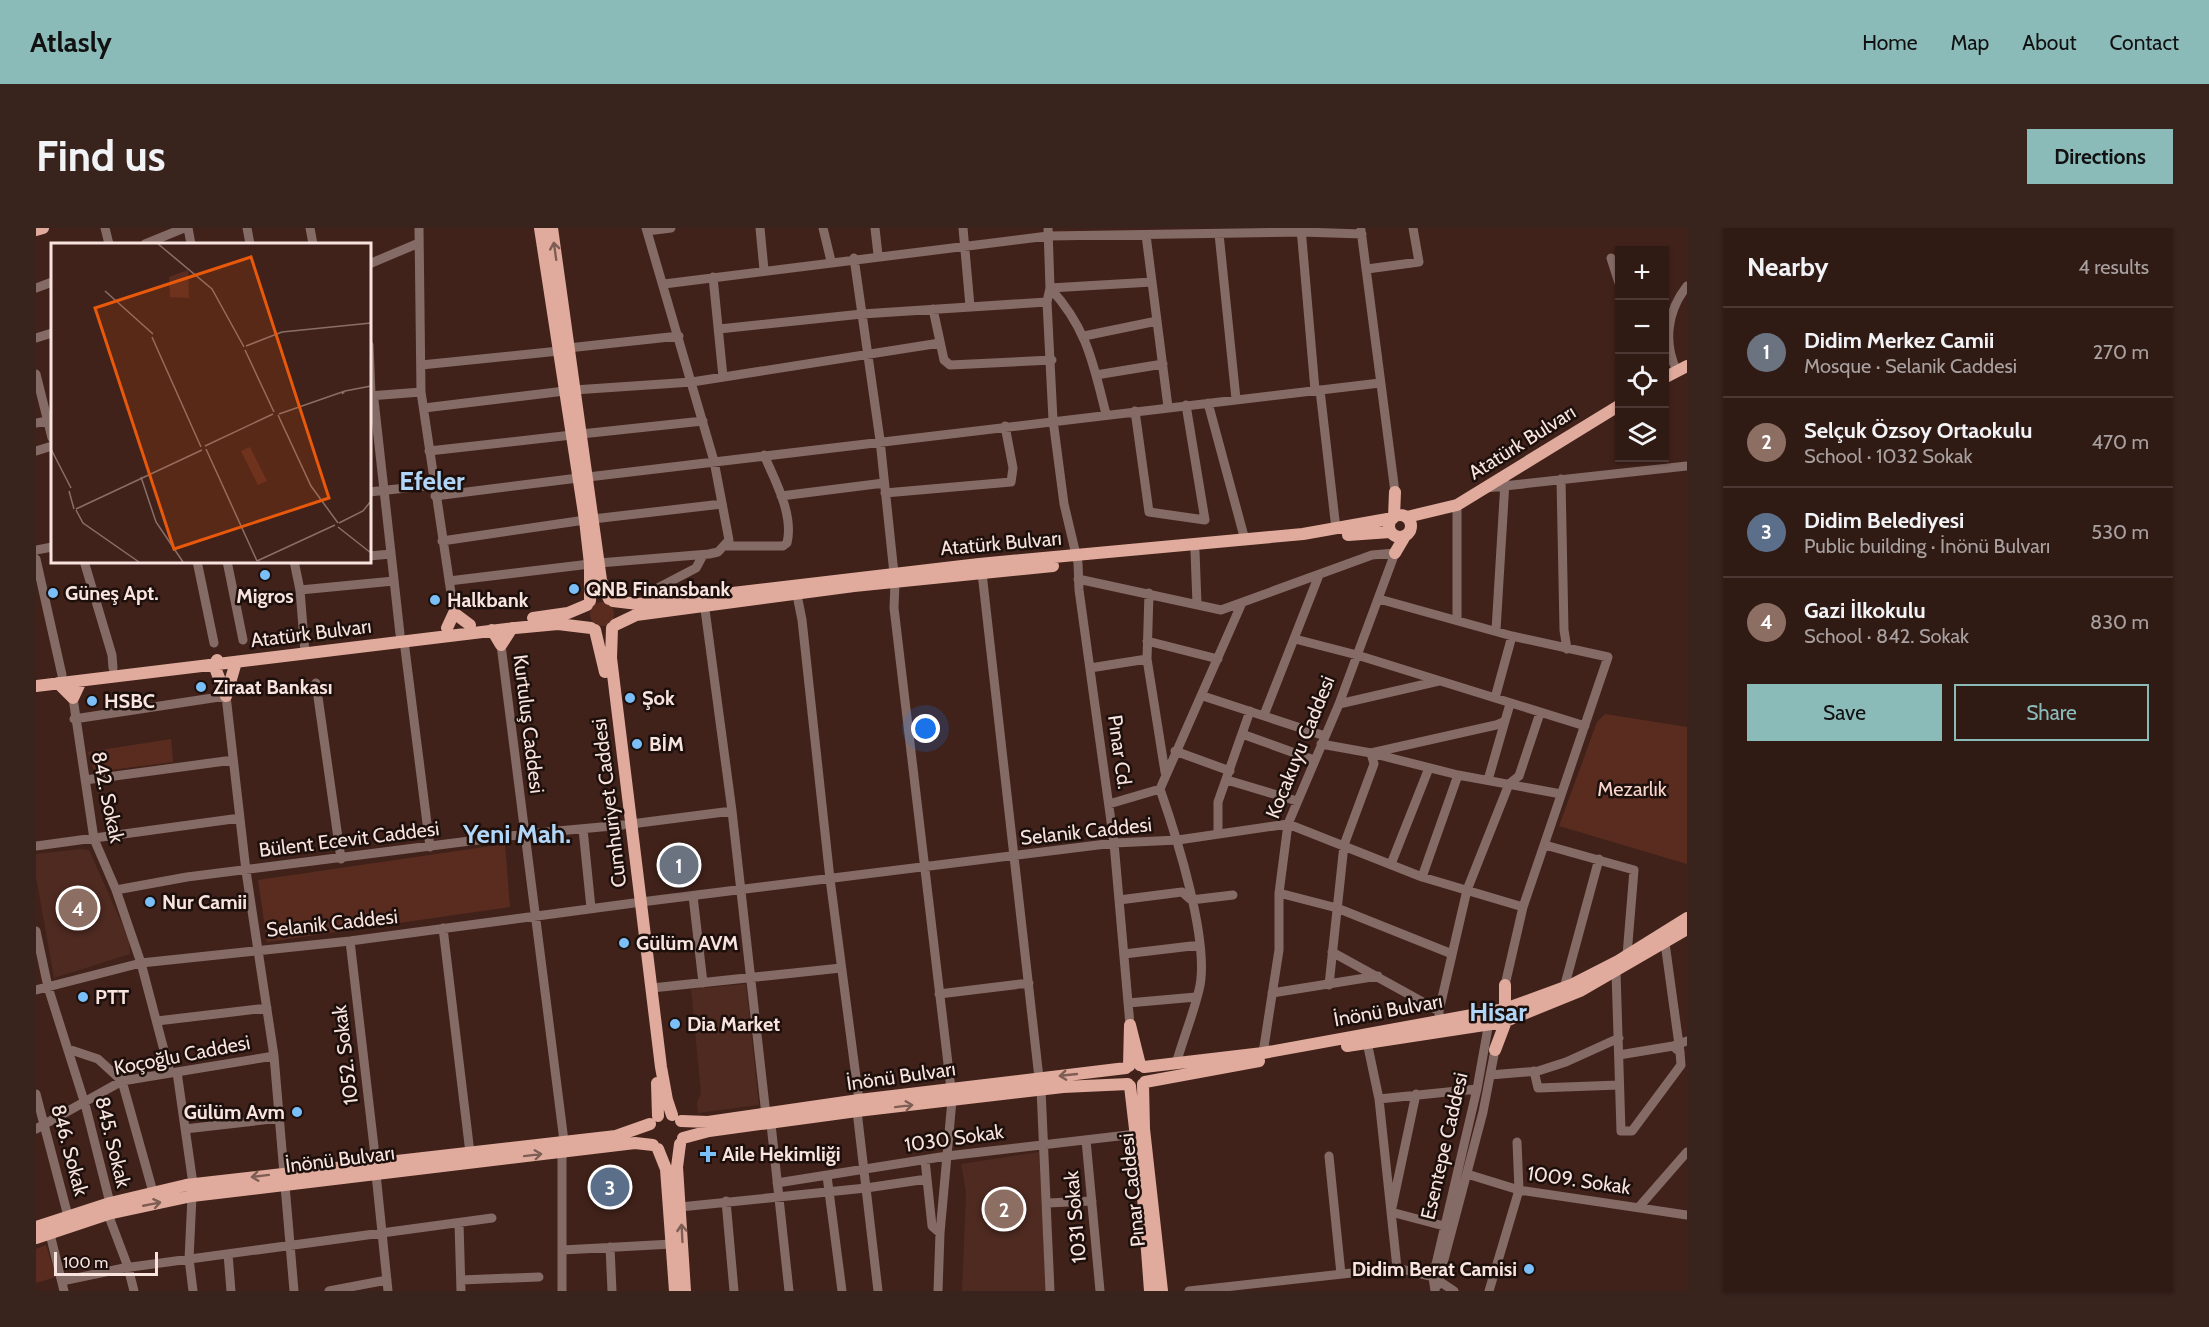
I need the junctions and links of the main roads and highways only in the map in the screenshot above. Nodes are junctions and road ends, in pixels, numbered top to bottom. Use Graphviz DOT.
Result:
graph roads {
  1 [pos="43,228"];
  2 [pos="540,228"];
  3 [pos="552,228"];
  4 [pos="36,230"];
  5 [pos="564,350"];
  6 [pos="1682,368"];
  7 [pos="1669,376"];
  8 [pos="1615,408"];
  9 [pos="1395,492"];
  10 [pos="1444,510"];
  11 [pos="1399,517"];
  12 [pos="1400,534"];
  13 [pos="1395,553"];
  14 [pos="1077,559"];
  15 [pos="595,563"];
  16 [pos="894,578"];
  17 [pos="611,600"];
  18 [pos="704,602"];
  19 [pos="589,603"];
  20 [pos="470,626"];
  21 [pos="614,626"];
  22 [pos="447,628"];
  23 [pos="512,628"];
  24 [pos="593,629"];
  25 [pos="492,630"];
  26 [pos="402,638"];
  27 [pos="305,650"];
  28 [pos="217,661"];
  29 [pos="236,662"];
  30 [pos="36,678"];
  31 [pos="60,679"];
  32 [pos="81,681"];
  33 [pos="36,686"];
  34 [pos="627,825"];
  35 [pos="637,903"];
  36 [pos="1687,918"];
  37 [pos="1687,929"];
  38 [pos="1505,985"];
  39 [pos="1499,1016"];
  40 [pos="1130,1025"];
  41 [pos="1495,1050"];
  42 [pos="1135,1067"];
  43 [pos="1040,1083"];
  44 [pos="1137,1084"];
  45 [pos="676,1118"];
  46 [pos="654,1120"];
  47 [pos="769,1120"];
  48 [pos="682,1141"];
  49 [pos="563,1147"];
  50 [pos="656,1147"];
  51 [pos="376,1169"];
  52 [pos="192,1190"];
  53 [pos="109,1209"];
  54 [pos="36,1227"];
  55 [pos="36,1238"];
  56 [pos="675,1291"];
  57 [pos="685,1291"];
  58 [pos="1150,1291"];
  59 [pos="1162,1291"];
  1 -- 4 [label="main road"];
  2 -- 5 [label="main road"];
  5 -- 3 [label="main road, one-way"];
  5 -- 15 [label="main road"];
  6 -- 7 [label="main road"];
  8 -- 10 [label="main road, Atatürk Bulvarı"];
  9 -- 11 [label="main road"];
  10 -- 11 [label="main road, Atatürk Bulvarı"];
  10 -- 12 [label="main road, Atatürk Bulvarı"];
  11 -- 12 [label="main road"];
  11 -- 12 [label="main road"];
  11 -- 14 [label="main road, Atatürk Bulvarı"];
  12 -- 13 [label="main road, Kocakuyu Caddesi"];
  12 -- 14 [label="main road, Atatürk Bulvarı"];
  14 -- 16 [label="main road, Atatürk Bulvarı"];
  14 -- 16 [label="main road, Atatürk Bulvarı"];
  15 -- 17 [label="main road"];
  15 -- 19 [label="main road"];
  16 -- 18 [label="main road, Atatürk Bulvarı"];
  16 -- 18 [label="main road, Atatürk Bulvarı"];
  17 -- 18 [label="main road, Atatürk Bulvarı"];
  17 -- 19 [label="main road"];
  17 -- 21 [label="main road"];
  18 -- 21 [label="main road, Atatürk Bulvarı"];
  19 -- 20 [label="main road, Atatürk Bulvarı"];
  19 -- 24 [label="main road"];
  20 -- 22 [label="main road, Atatürk Bulvarı"];
  20 -- 22 [label="main road"];
  21 -- 24 [label="main road"];
  21 -- 34 [label="main road, Cumhuriyet Caddesi"];
  22 -- 26 [label="main road, Atatürk Bulvarı"];
  23 -- 24 [label="main road, Atatürk Bulvarı"];
  23 -- 25 [label="main road, Atatürk Bulvarı"];
  23 -- 25 [label="main road"];
  24 -- 34 [label="main road, Cumhuriyet Caddesi"];
  25 -- 26 [label="main road, Atatürk Bulvarı"];
  26 -- 27 [label="main road, Atatürk Bulvarı"];
  27 -- 28 [label="main road, Atatürk Bulvarı"];
  27 -- 29 [label="main road, Atatürk Bulvarı"];
  28 -- 29 [label="main road, Atatürk Bulvarı"];
  28 -- 29 [label="main road"];
  28 -- 31 [label="main road, Atatürk Bulvarı"];
  28 -- 32 [label="main road, Atatürk Bulvarı"];
  30 -- 31 [label="main road, Atatürk Bulvarı"];
  31 -- 32 [label="main road, Atatürk Bulvarı"];
  31 -- 32 [label="main road"];
  31 -- 33 [label="main road, Atatürk Bulvarı"];
  34 -- 35 [label="main road, Cumhuriyet Caddesi"];
  35 -- 45 [label="main road, Cumhuriyet Caddesi"];
  35 -- 46 [label="main road, Cumhuriyet Caddesi"];
  36 -- 39 [label="main road, İnönü Bulvarı"];
  37 -- 39 [label="main road, İnönü Bulvarı"];
  38 -- 39 [label="main road"];
  39 -- 41 [label="main road"];
  39 -- 42 [label="main road, İnönü Bulvarı"];
  39 -- 44 [label="main road, İnönü Bulvarı"];
  40 -- 42 [label="main road"];
  42 -- 43 [label="main road, İnönü Bulvarı, one-way"];
  42 -- 44 [label="main road"];
  42 -- 44 [label="main road"];
  43 -- 44 [label="main road, İnönü Bulvarı"];
  43 -- 47 [label="main road, İnönü Bulvarı"];
  44 -- 58 [label="main road, Pınar Caddesi"];
  44 -- 59 [label="main road, Pınar Caddesi"];
  45 -- 46 [label="main road"];
  45 -- 47 [label="main road, İnönü Bulvarı"];
  45 -- 48 [label="main road"];
  46 -- 49 [label="main road, İnönü Bulvarı"];
  46 -- 50 [label="main road"];
  47 -- 48 [label="main road, İnönü Bulvarı"];
  48 -- 50 [label="main road"];
  57 -- 48 [label="main road, one-way"];
  49 -- 50 [label="main road, İnönü Bulvarı"];
  51 -- 49 [label="main road, İnönü Bulvarı, one-way"];
  49 -- 51 [label="main road, İnönü Bulvarı"];
  50 -- 56 [label="main road"];
  51 -- 52 [label="main road, İnönü Bulvarı"];
  53 -- 52 [label="main road, İnönü Bulvarı, one-way"];
  52 -- 53 [label="main road, İnönü Bulvarı"];
  53 -- 54 [label="main road, İnönü Bulvarı"];
  53 -- 55 [label="main road, İnönü Bulvarı"];
}
